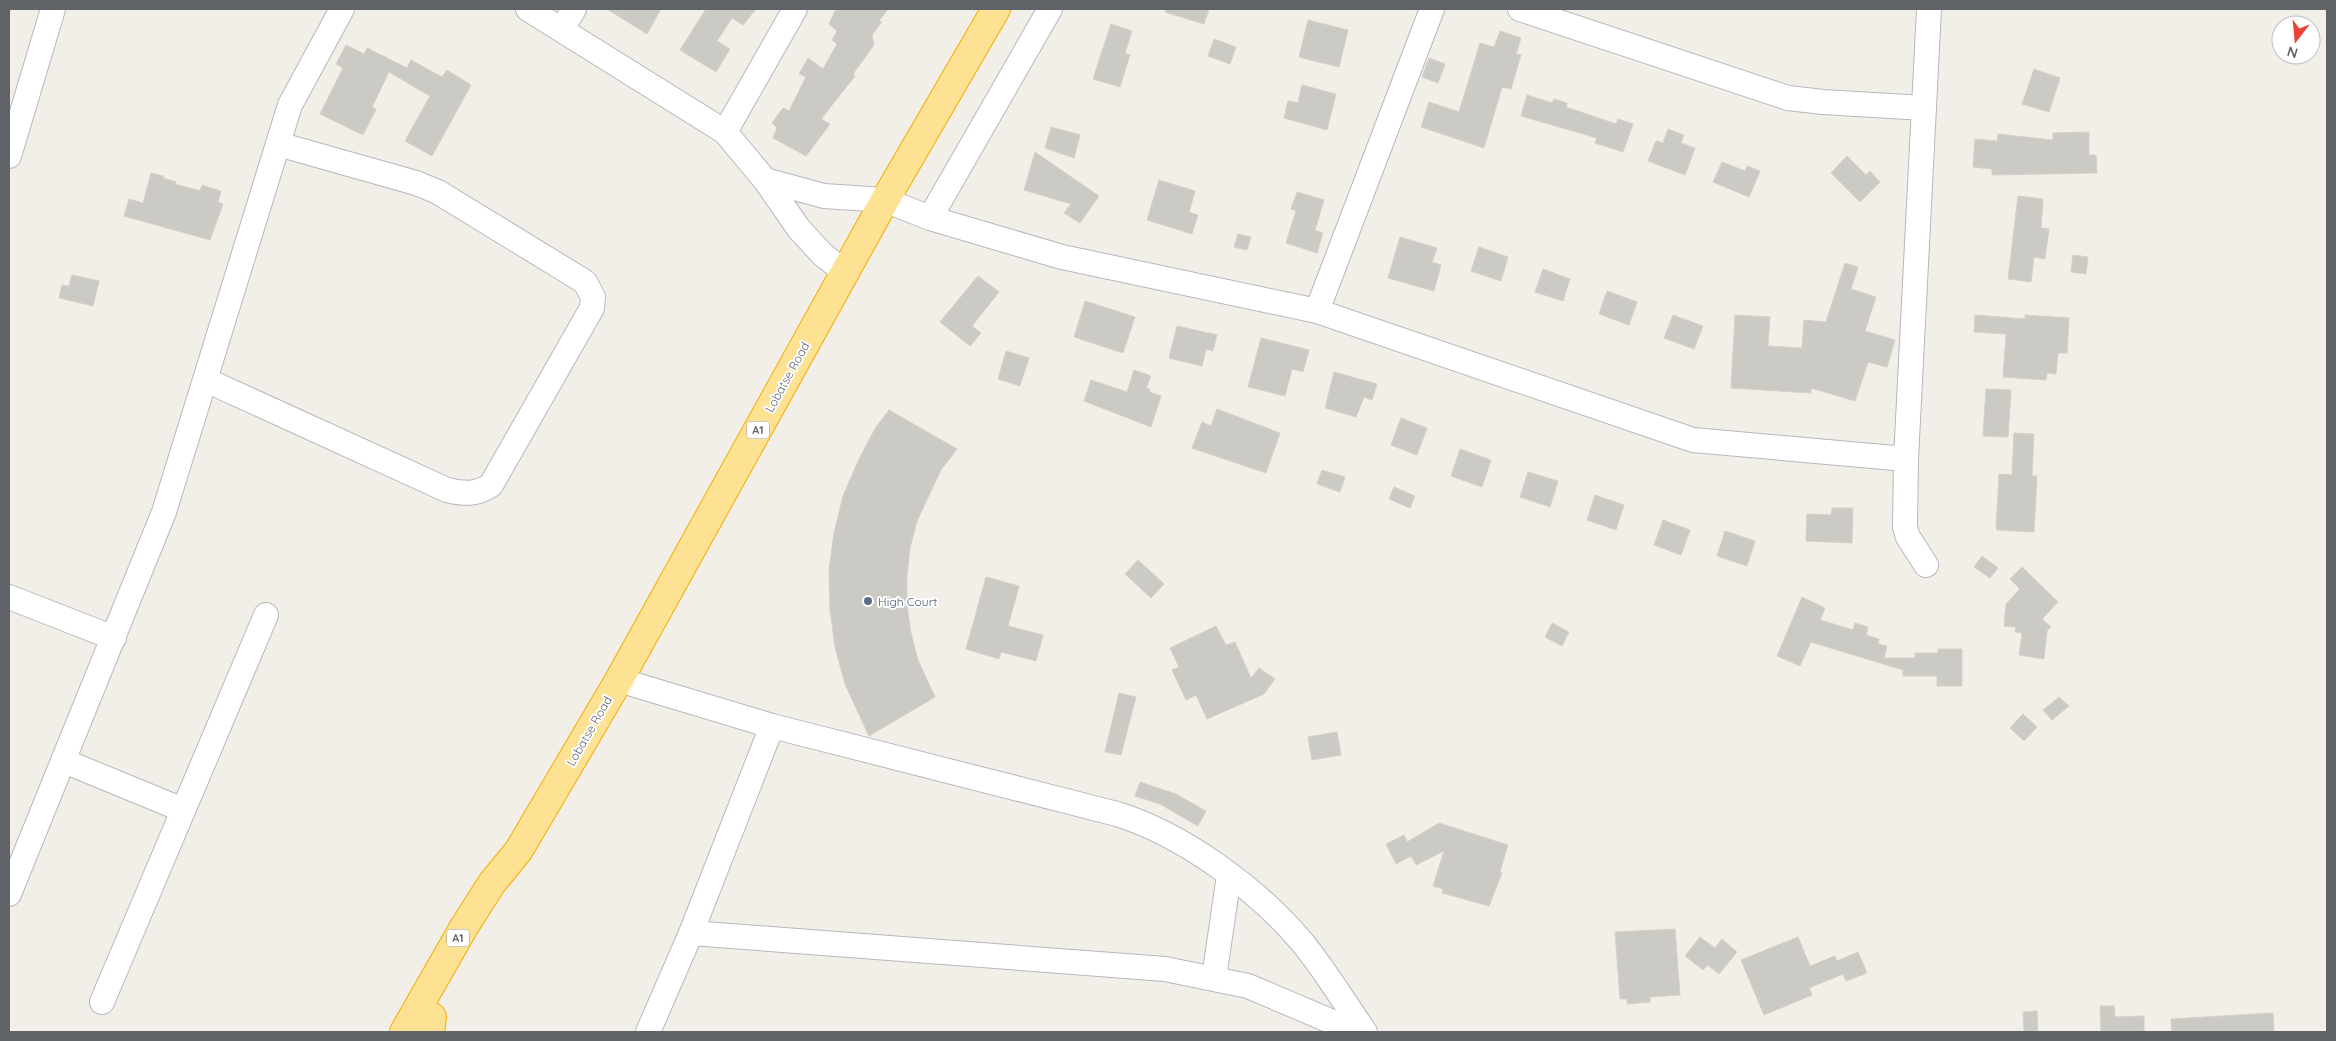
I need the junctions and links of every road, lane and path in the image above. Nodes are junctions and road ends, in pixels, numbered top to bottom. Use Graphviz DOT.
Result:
graph roads {
  1 [pos="53,9"];
  2 [pos="342,9"];
  3 [pos="528,9"];
  4 [pos="574,9"];
  5 [pos="796,9"];
  6 [pos="996,9"];
  7 [pos="1050,9"];
  8 [pos="1432,9"];
  9 [pos="1520,9"];
  10 [pos="1929,9"];
  11 [pos="562,29"];
  12 [pos="1924,108"];
  13 [pos="725,132"];
  14 [pos="278,144"];
  15 [pos="9,156"];
  16 [pos="765,180"];
  17 [pos="886,200"];
  18 [pos="930,218"];
  19 [pos="845,272"];
  20 [pos="1317,311"];
  21 [pos="206,380"];
  22 [pos="1906,459"];
  23 [pos="1926,565"];
  24 [pos="9,598"];
  25 [pos="266,615"];
  26 [pos="114,638"];
  27 [pos="619,680"];
  28 [pos="772,726"];
  29 [pos="64,761"];
  30 [pos="183,810"];
  31 [pos="519,850"];
  32 [pos="1229,875"];
  33 [pos="9,894"];
  34 [pos="690,933"];
  35 [pos="1214,978"];
  36 [pos="102,1002"];
  37 [pos="429,1027"];
  38 [pos="404,1032"];
  39 [pos="648,1032"];
  40 [pos="1356,1032"];
  41 [pos="1365,1032"];
  1 -- 15 [label="street"];
  2 -- 14 [label="street"];
  3 -- 11 [label="street"];
  4 -- 11 [label="street"];
  5 -- 13 [label="street"];
  6 -- 17 [label="highway, Lobatse Road / A1"];
  7 -- 18 [label="street"];
  8 -- 20 [label="street"];
  9 -- 12 [label="street"];
  10 -- 12 [label="street"];
  11 -- 13 [label="street"];
  12 -- 22 [label="street"];
  13 -- 16 [label="street"];
  14 -- 21 [label="street"];
  14 -- 21 [label="street"];
  16 -- 17 [label="street"];
  16 -- 19 [label="street"];
  17 -- 18 [label="street"];
  17 -- 19 [label="highway, Lobatse Road / A1"];
  18 -- 20 [label="street"];
  19 -- 27 [label="highway, Lobatse Road / A1"];
  20 -- 22 [label="street"];
  21 -- 26 [label="street"];
  22 -- 23 [label="street"];
  24 -- 26 [label="street"];
  25 -- 30 [label="street"];
  26 -- 29 [label="street"];
  27 -- 28 [label="street"];
  27 -- 31 [label="highway, Lobatse Road / A1"];
  28 -- 32 [label="street"];
  28 -- 34 [label="street"];
  29 -- 30 [label="street"];
  29 -- 33 [label="street"];
  30 -- 36 [label="street"];
  31 -- 37 [label="highway, Lobatse Road / A1"];
  31 -- 38 [label="highway, Lobatse Road / A1"];
  32 -- 35 [label="street"];
  32 -- 41 [label="street"];
  34 -- 35 [label="street"];
  34 -- 39 [label="street"];
  35 -- 40 [label="street"];
}
